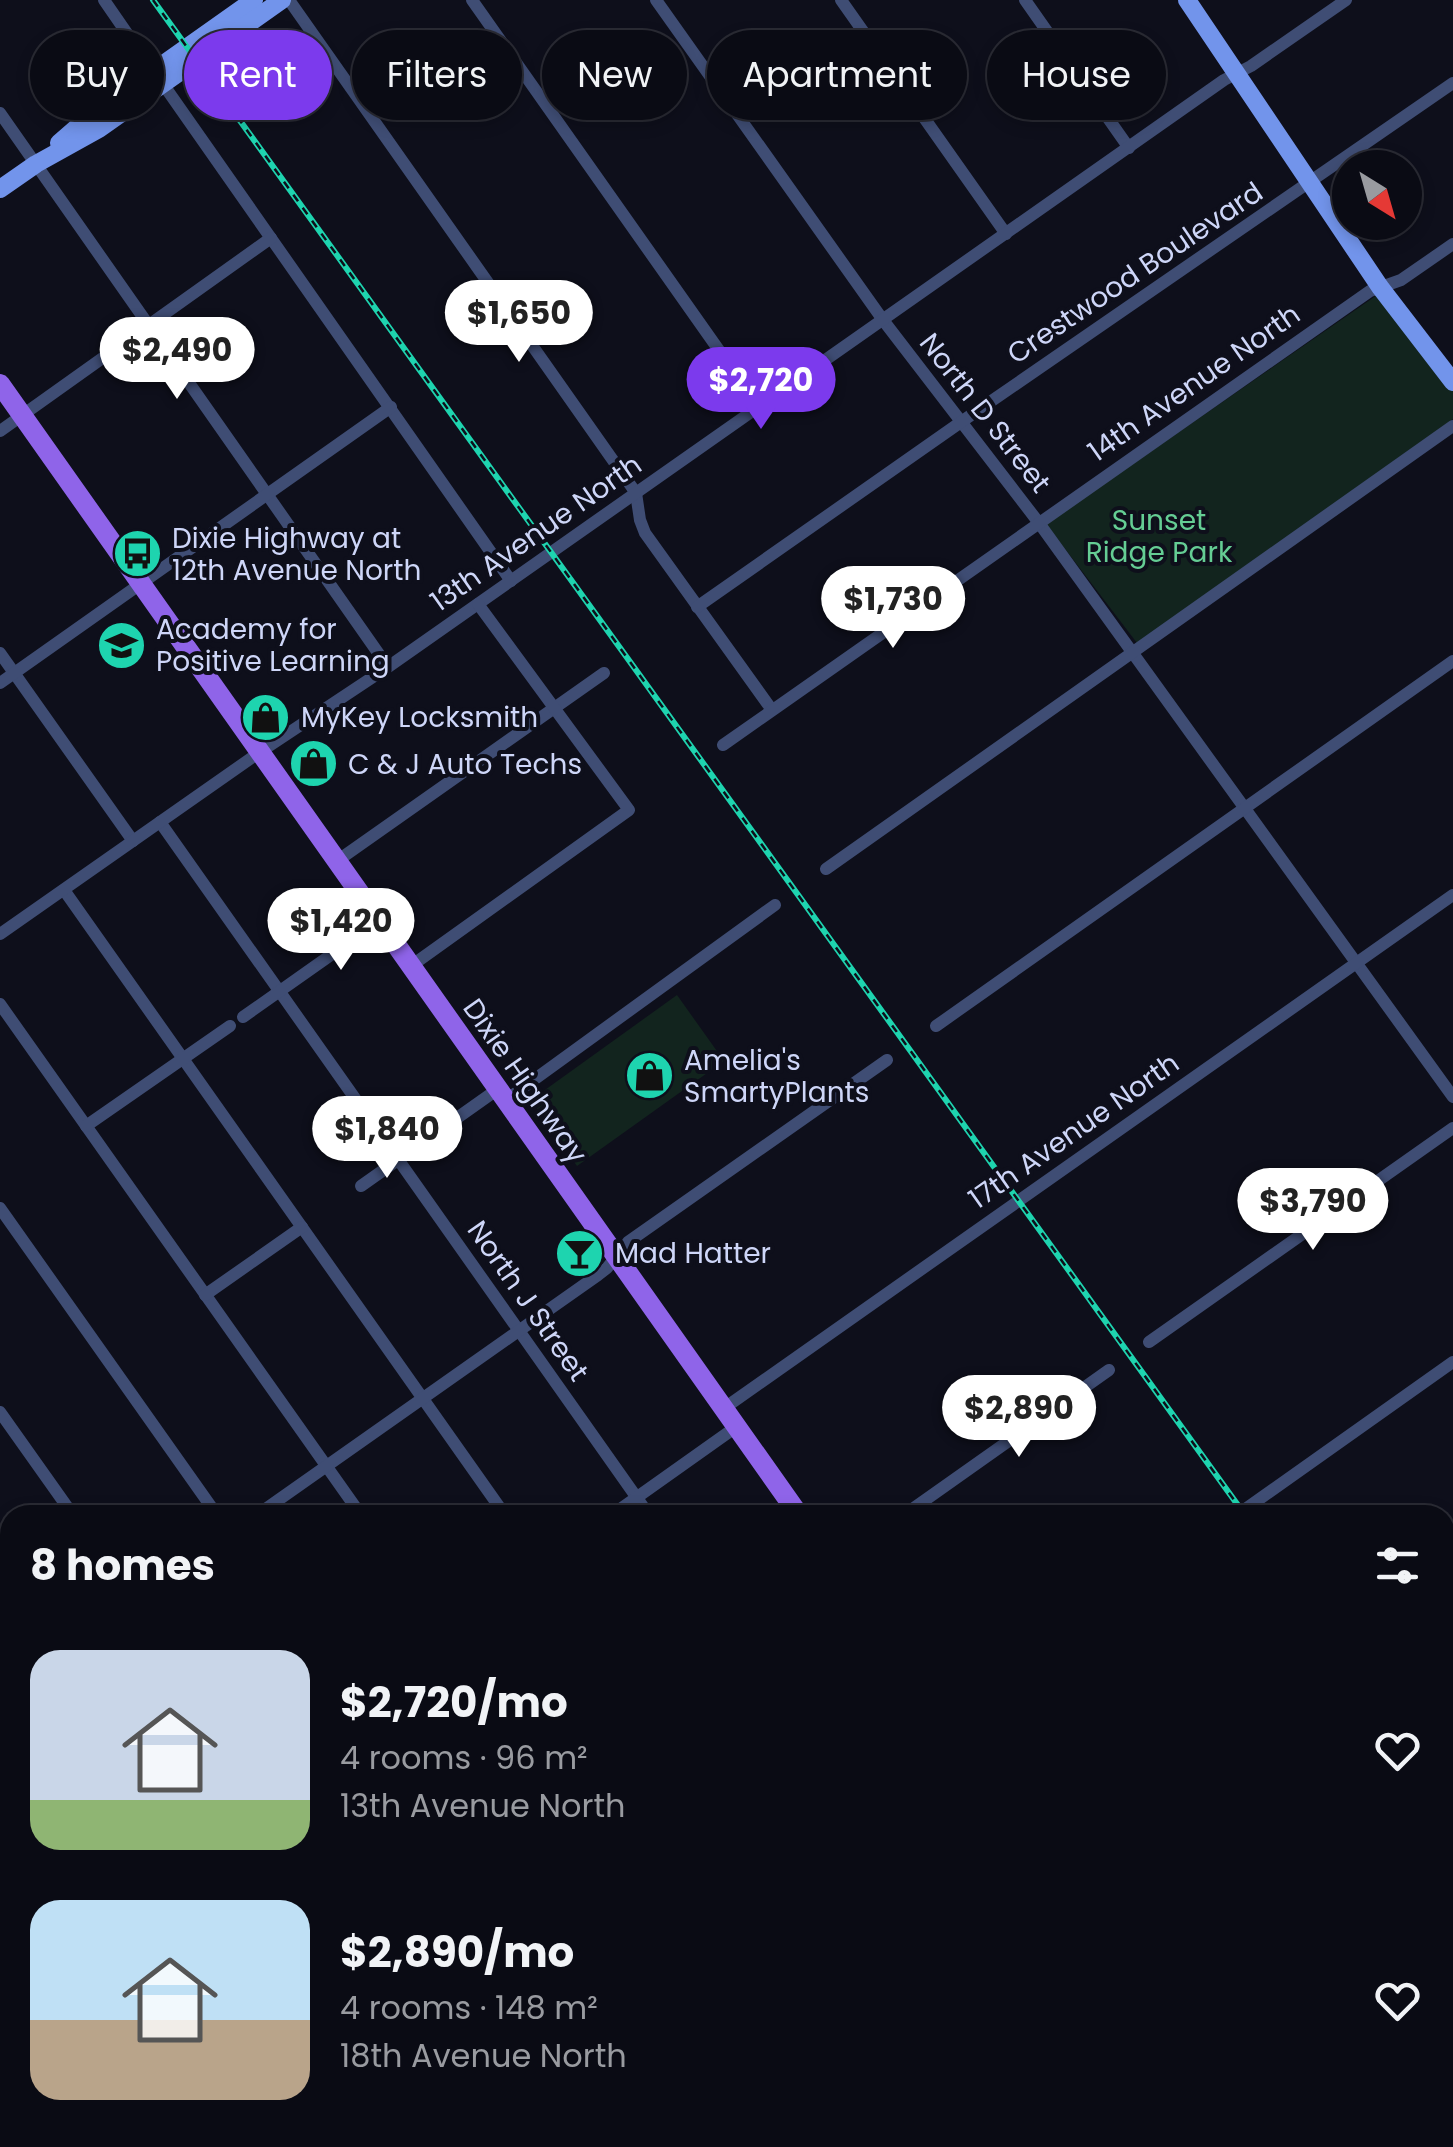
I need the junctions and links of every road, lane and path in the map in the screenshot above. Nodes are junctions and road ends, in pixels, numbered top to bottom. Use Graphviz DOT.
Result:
graph roads {
  1 [pos="104,0"];
  2 [pos="254,0"];
  3 [pos="285,0"];
  4 [pos="472,0"];
  5 [pos="656,0"];
  6 [pos="841,0"];
  7 [pos="1025,0"];
  8 [pos="1187,0"];
  9 [pos="1346,0"];
  10 [pos="125,30"];
  11 [pos="164,73"];
  12 [pos="1236,73"];
  13 [pos="164,74"];
  14 [pos="1453,83"];
  15 [pos="164,86"];
  16 [pos="0,113"];
  17 [pos="86,120"];
  18 [pos="1129,148"];
  19 [pos="36,164"];
  20 [pos="1310,183"];
  21 [pos="0,189"];
  22 [pos="1006,234"];
  23 [pos="272,238"];
  24 [pos="1453,244"];
  25 [pos="1380,287"];
  26 [pos="883,320"];
  27 [pos="148,325"];
  28 [pos="1453,382"];
  29 [pos="0,384"];
  30 [pos="391,407"];
  31 [pos="760,407"];
  32 [pos="23,416"];
  33 [pos="961,422"];
  34 [pos="1453,426"];
  35 [pos="0,432"];
  36 [pos="268,494"];
  37 [pos="636,494"];
  38 [pos="1039,522"];
  39 [pos="511,581"];
  40 [pos="141,583"];
  41 [pos="478,604"];
  42 [pos="697,607"];
  43 [pos="0,653"];
  44 [pos="1133,653"];
  45 [pos="1453,662"];
  46 [pos="388,667"];
  47 [pos="14,673"];
  48 [pos="604,673"];
  49 [pos="0,683"];
  50 [pos="555,707"];
  51 [pos="772,710"];
  52 [pos="723,745"];
  53 [pos="260,752"];
  54 [pos="1245,808"];
  55 [pos="160,822"];
  56 [pos="133,841"];
  57 [pos="337,861"];
  58 [pos="826,870"];
  59 [pos="64,890"];
  60 [pos="1453,895"];
  61 [pos="776,905"];
  62 [pos="0,914"];
  63 [pos="378,920"];
  64 [pos="5,931"];
  65 [pos="1356,963"];
  66 [pos="411,966"];
  67 [pos="278,990"];
  68 [pos="0,1004"];
  69 [pos="243,1017"];
  70 [pos="230,1026"];
  71 [pos="936,1026"];
  72 [pos="182,1058"];
  73 [pos="887,1060"];
  74 [pos="502,1094"];
  75 [pos="1453,1097"];
  76 [pos="86,1126"];
  77 [pos="1453,1128"];
  78 [pos="398,1160"];
  79 [pos="361,1186"];
  80 [pos="0,1208"];
  81 [pos="302,1227"];
  82 [pos="616,1257"];
  83 [pos="206,1295"];
  84 [pos="519,1331"];
  85 [pos="1149,1342"];
  86 [pos="1453,1362"];
  87 [pos="1109,1370"];
  88 [pos="422,1398"];
  89 [pos="723,1409"];
  90 [pos="0,1412"];
  91 [pos="736,1427"];
  92 [pos="13,1430"];
  93 [pos="0,1440"];
  94 [pos="326,1466"];
  95 [pos="637,1498"];
  96 [pos="66,1505"];
  97 [pos="210,1505"];
  98 [pos="271,1505"];
  99 [pos="354,1505"];
  100 [pos="498,1505"];
  101 [pos="627,1505"];
  102 [pos="642,1505"];
  103 [pos="791,1505"];
  104 [pos="918,1505"];
  105 [pos="1251,1505"];
  1 -- 10 [label="street"];
  2 -- 11 [label="main road"];
  3 -- 13 [label="main road"];
  3 -- 37 [label="street"];
  4 -- 31 [label="street"];
  5 -- 26 [label="street, North D Street"];
  6 -- 22 [label="street"];
  7 -- 18 [label="street"];
  8 -- 12 [label="main road"];
  9 -- 12 [label="street, 13th Avenue North"];
  12 -- 18 [label="street, 13th Avenue North"];
  12 -- 20 [label="main road"];
  14 -- 20 [label="street, Crestwood Boulevard"];
  15 -- 23 [label="street"];
  16 -- 19 [label="street"];
  17 -- 19 [label="main road"];
  18 -- 22 [label="street, 13th Avenue North"];
  19 -- 21 [label="main road"];
  19 -- 27 [label="street"];
  20 -- 25 [label="main road"];
  20 -- 33 [label="street, Crestwood Boulevard"];
  22 -- 26 [label="street, 13th Avenue North"];
  23 -- 27 [label="street"];
  23 -- 30 [label="street"];
  24 -- 25 [label="street, 14th Avenue North"];
  25 -- 28 [label="main road"];
  25 -- 38 [label="street, 14th Avenue North"];
  26 -- 31 [label="street, 13th Avenue North"];
  26 -- 33 [label="street, North D Street"];
  27 -- 32 [label="street"];
  27 -- 36 [label="street"];
  29 -- 32 [label="main road, Dixie Highway"];
  30 -- 36 [label="street"];
  30 -- 39 [label="street"];
  31 -- 37 [label="street, 13th Avenue North"];
  32 -- 35 [label="street"];
  32 -- 40 [label="main road, Dixie Highway"];
  33 -- 38 [label="street, North D Street"];
  33 -- 42 [label="street, Crestwood Boulevard"];
  34 -- 44 [label="street"];
  36 -- 40 [label="street"];
  36 -- 46 [label="street"];
  37 -- 39 [label="street, 13th Avenue North"];
  37 -- 42 [label="street"];
  38 -- 44 [label="street, North D Street"];
  38 -- 51 [label="street, 14th Avenue North"];
  39 -- 41 [label="street, 13th Avenue North"];
  40 -- 47 [label="street"];
  40 -- 53 [label="main road, Dixie Highway"];
  41 -- 46 [label="street, 13th Avenue North"];
  41 -- 50 [label="street"];
  42 -- 51 [label="street"];
  43 -- 47 [label="street"];
  44 -- 54 [label="street, North D Street"];
  44 -- 58 [label="street"];
  45 -- 54 [label="street"];
  46 -- 53 [label="street, 13th Avenue North"];
  47 -- 49 [label="street"];
  47 -- 56 [label="street"];
  48 -- 50 [label="street"];
  50 -- 57 [label="street"];
  50 -- 66 [label="street"];
  51 -- 52 [label="street, 14th Avenue North"];
  53 -- 55 [label="street, 13th Avenue North"];
  53 -- 57 [label="main road, Dixie Highway"];
  54 -- 65 [label="street, North D Street"];
  54 -- 71 [label="street"];
  55 -- 56 [label="street, 13th Avenue North"];
  55 -- 67 [label="street, North J Street"];
  56 -- 59 [label="street, 13th Avenue North"];
  57 -- 63 [label="main road, Dixie Highway"];
  59 -- 64 [label="street, 13th Avenue North"];
  59 -- 72 [label="street"];
  60 -- 65 [label="street, 17th Avenue North"];
  61 -- 74 [label="street"];
  62 -- 64 [label="street"];
  63 -- 66 [label="main road, Dixie Highway"];
  63 -- 67 [label="street"];
  65 -- 75 [label="street, North D Street"];
  65 -- 89 [label="street, 17th Avenue North"];
  66 -- 74 [label="main road, Dixie Highway"];
  67 -- 69 [label="street"];
  67 -- 78 [label="street, North J Street"];
  68 -- 76 [label="street"];
  70 -- 72 [label="street"];
  72 -- 76 [label="street"];
  72 -- 81 [label="street"];
  73 -- 82 [label="street"];
  74 -- 78 [label="street"];
  74 -- 82 [label="main road, Dixie Highway"];
  76 -- 83 [label="street"];
  77 -- 85 [label="street"];
  78 -- 79 [label="street"];
  78 -- 84 [label="street, North J Street"];
  80 -- 97 [label="street"];
  81 -- 83 [label="street"];
  81 -- 88 [label="street"];
  82 -- 84 [label="street"];
  82 -- 89 [label="main road, Dixie Highway"];
  83 -- 94 [label="street"];
  84 -- 88 [label="street"];
  84 -- 95 [label="street, North J Street"];
  86 -- 105 [label="street"];
  87 -- 104 [label="street"];
  88 -- 94 [label="street"];
  88 -- 100 [label="street"];
  89 -- 91 [label="main road, Dixie Highway"];
  90 -- 92 [label="street"];
  91 -- 95 [label="street"];
  91 -- 103 [label="main road, Dixie Highway"];
  92 -- 93 [label="street"];
  92 -- 96 [label="street"];
  94 -- 98 [label="street"];
  94 -- 99 [label="street"];
  95 -- 101 [label="street"];
  95 -- 102 [label="street, North J Street"];
}
